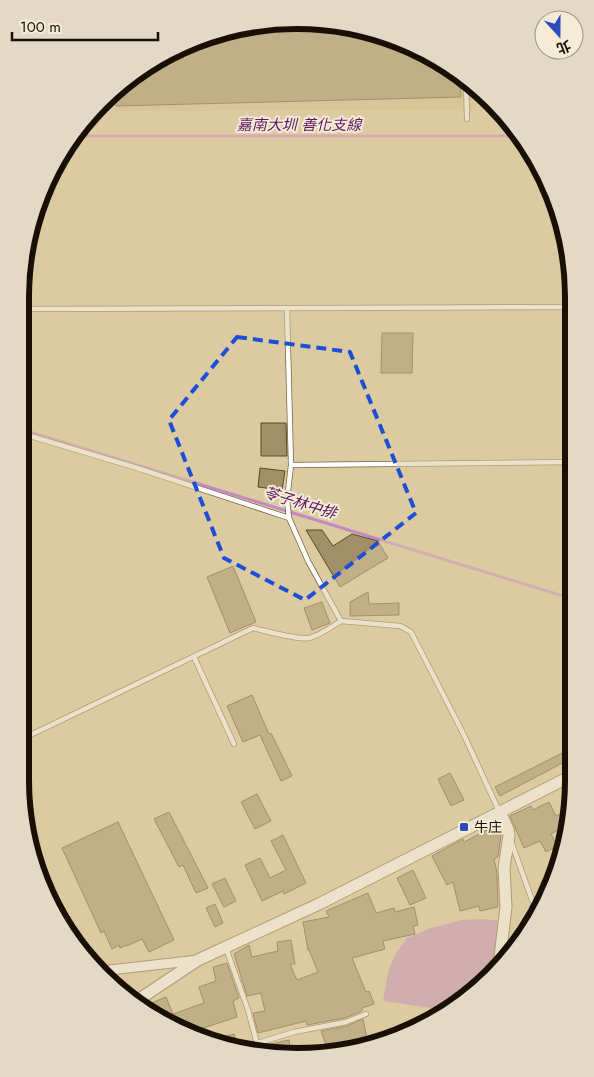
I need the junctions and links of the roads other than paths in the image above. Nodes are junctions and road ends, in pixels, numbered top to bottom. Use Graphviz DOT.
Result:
graph roads {
  1 [pos="466,89"];
  2 [pos="467,119"];
  3 [pos="287,308"];
  4 [pos="565,308"];
  5 [pos="29,309"];
  6 [pos="29,436"];
  7 [pos="565,462"];
  8 [pos="292,465"];
  9 [pos="289,516"];
  10 [pos="341,620"];
  11 [pos="194,657"];
  12 [pos="29,736"];
  13 [pos="234,744"];
  14 [pos="565,780"];
  15 [pos="500,812"];
  16 [pos="508,835"];
  17 [pos="534,906"];
  18 [pos="225,947"];
  19 [pos="499,957"];
  20 [pos="198,960"];
  21 [pos="107,970"];
  22 [pos="141,998"];
  23 [pos="366,1014"];
  24 [pos="258,1043"];
  1 -- 2 [label="lane"];
  3 -- 4 [label="lane"];
  3 -- 5 [label="lane"];
  3 -- 8 [label="lane"];
  6 -- 9 [label="lane"];
  7 -- 8 [label="lane"];
  8 -- 9 [label="lane"];
  9 -- 10 [label="lane"];
  10 -- 11 [label="lane"];
  10 -- 15 [label="lane"];
  11 -- 12 [label="lane"];
  11 -- 13 [label="lane"];
  14 -- 15 [label="street"];
  15 -- 16 [label="street"];
  15 -- 18 [label="street"];
  16 -- 17 [label="lane"];
  16 -- 19 [label="street"];
  18 -- 20 [label="street"];
  18 -- 24 [label="lane"];
  20 -- 21 [label="street"];
  20 -- 22 [label="street"];
  23 -- 24 [label="lane"];
}
